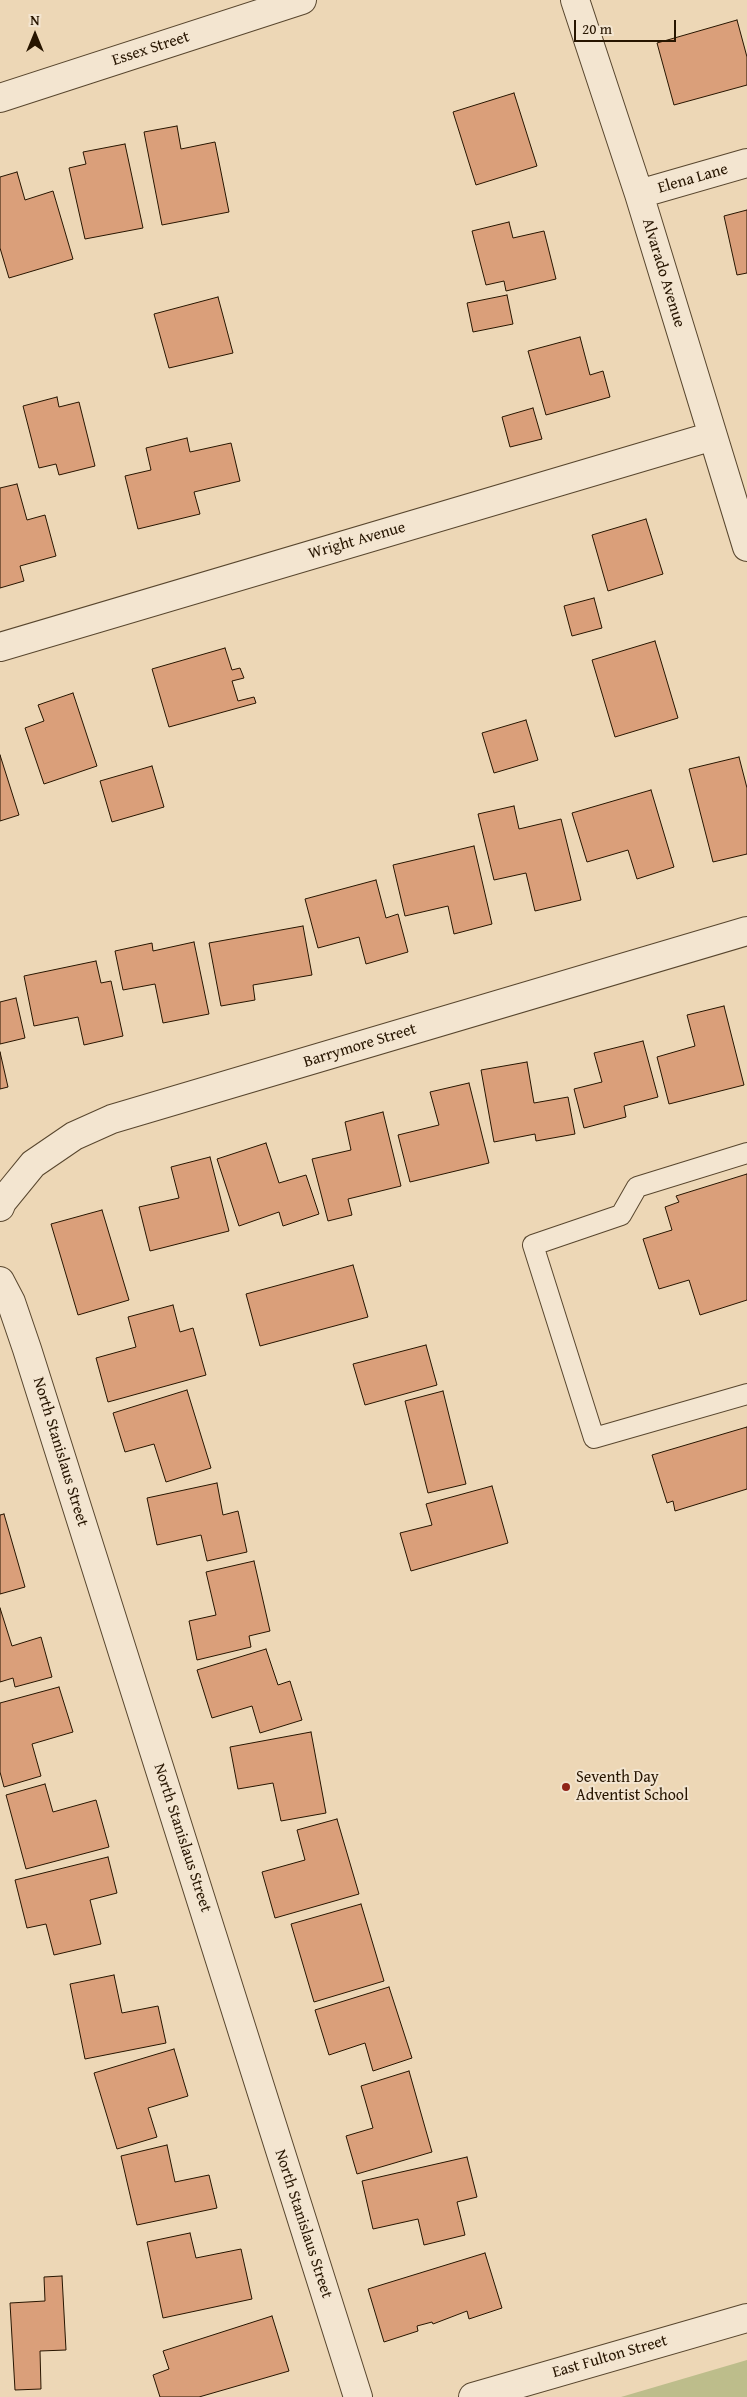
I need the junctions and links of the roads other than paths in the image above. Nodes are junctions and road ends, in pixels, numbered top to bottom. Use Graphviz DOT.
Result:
graph roads {
  1 [pos="302,0"];
  2 [pos="575,0"];
  3 [pos="0,98"];
  4 [pos="747,163"];
  5 [pos="640,194"];
  6 [pos="713,436"];
  7 [pos="747,547"];
  8 [pos="0,647"];
  9 [pos="747,931"];
  10 [pos="747,1153"];
  11 [pos="0,1207"];
  12 [pos="0,1281"];
  13 [pos="747,1394"];
  14 [pos="747,2318"];
  15 [pos="358,2397"];
  16 [pos="473,2397"];
  1 -- 3 [label="street, Essex Street"];
  2 -- 5 [label="street, Alvarado Avenue"];
  4 -- 5 [label="street, Elena Lane"];
  5 -- 6 [label="street, Alvarado Avenue"];
  6 -- 7 [label="street, Alvarado Avenue"];
  6 -- 8 [label="street, Wright Avenue"];
  9 -- 11 [label="street, Barrymore Street"];
  10 -- 13 [label="lane"];
  12 -- 15 [label="street, North Stanislaus Street"];
  14 -- 16 [label="street, East Fulton Street"];
}
